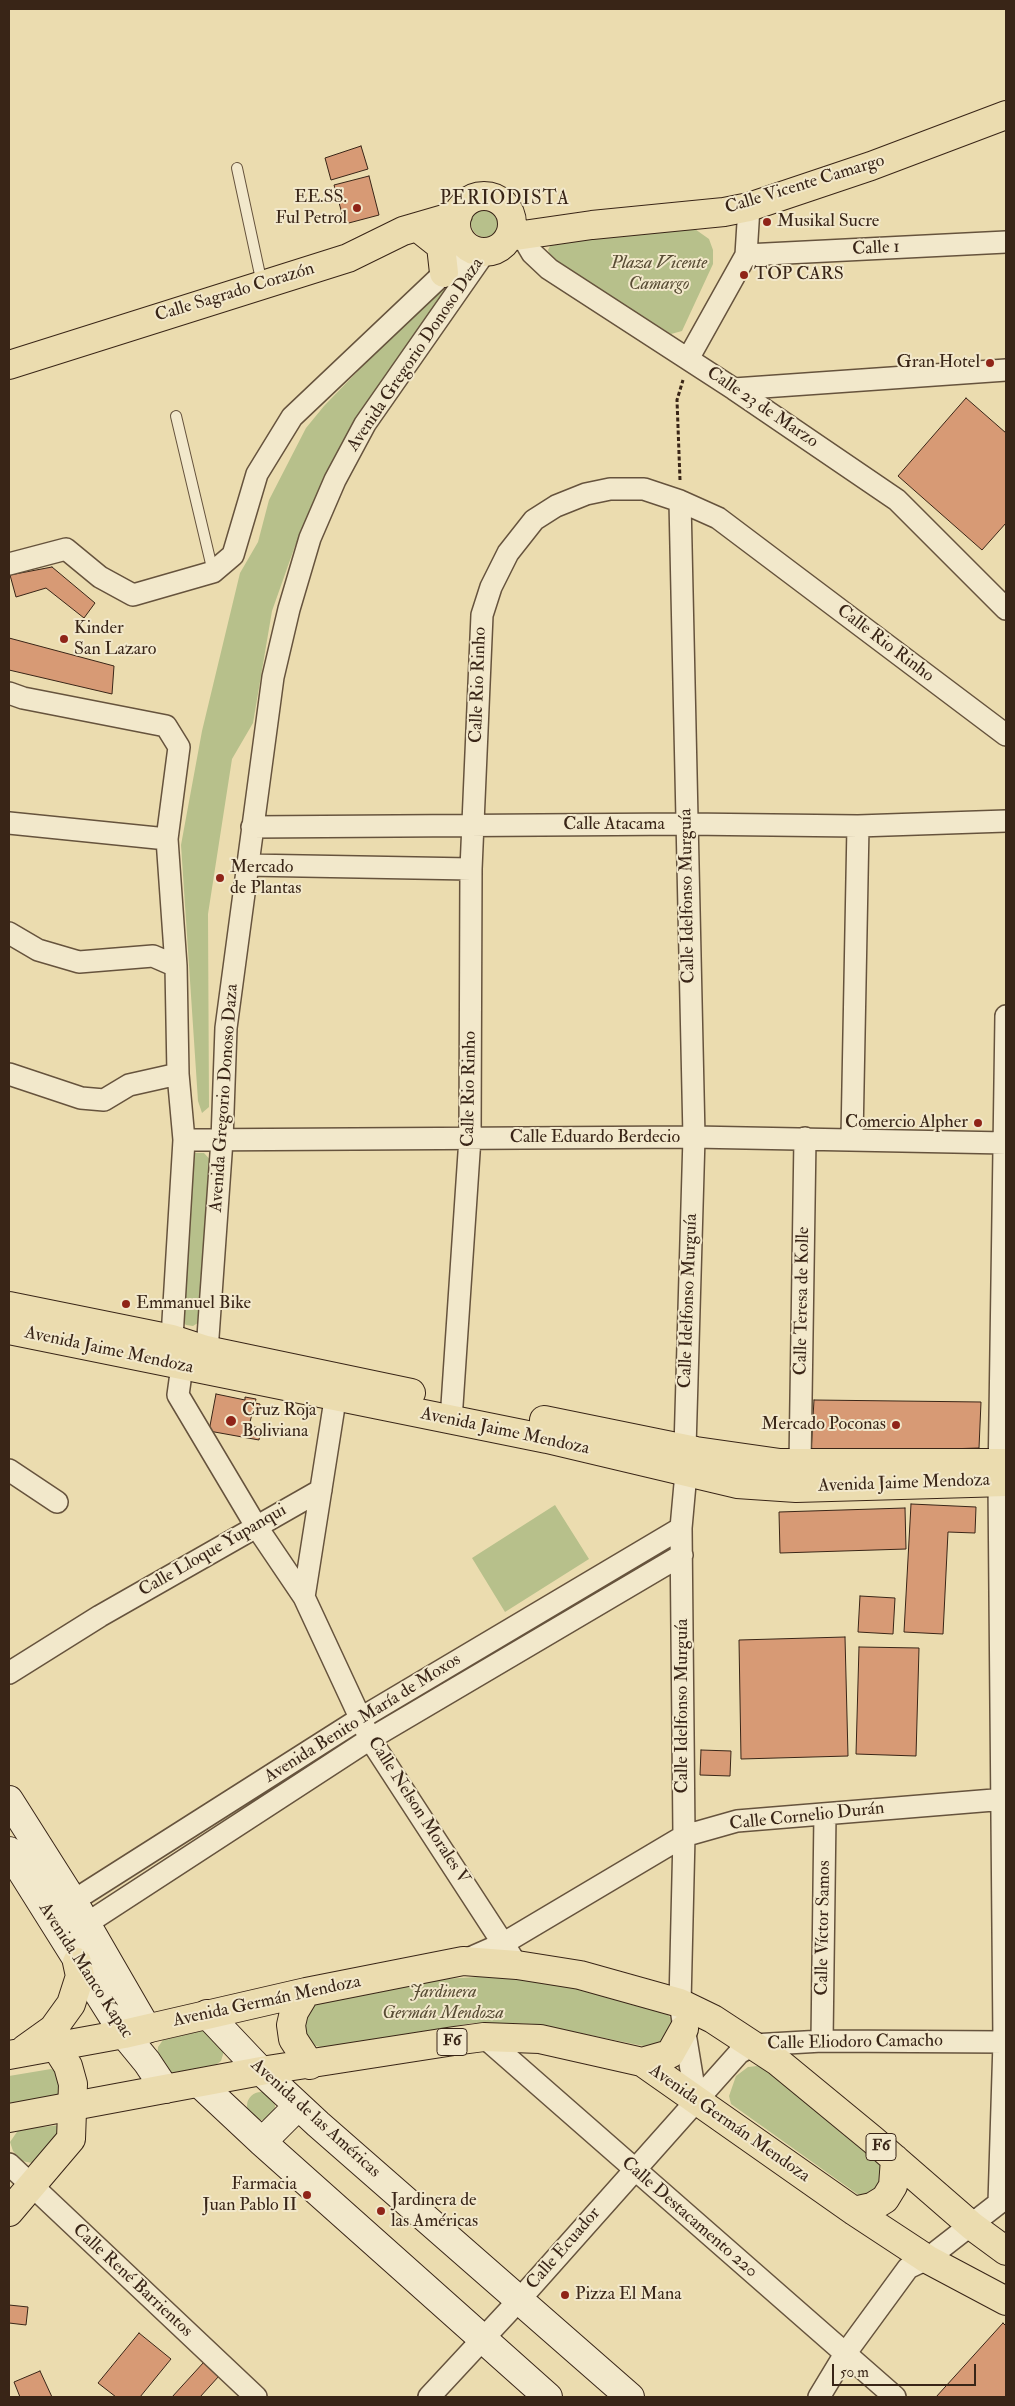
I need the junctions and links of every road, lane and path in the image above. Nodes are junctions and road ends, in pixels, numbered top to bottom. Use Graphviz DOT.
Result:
graph roads {
  1 [pos="1006,115"];
  2 [pos="237,168"];
  3 [pos="749,207"];
  4 [pos="458,215"];
  5 [pos="418,227"];
  6 [pos="514,231"];
  7 [pos="1006,242"];
  8 [pos="477,250"];
  9 [pos="746,255"];
  10 [pos="444,273"];
  11 [pos="262,284"];
  12 [pos="688,359"];
  13 [pos="9,365"];
  14 [pos="1006,370"];
  15 [pos="734,389"];
  16 [pos="176,416"];
  17 [pos="680,501"];
  18 [pos="9,564"];
  19 [pos="213,572"];
  20 [pos="1006,609"];
  21 [pos="9,693"];
  22 [pos="1006,735"];
  23 [pos="1006,821"];
  24 [pos="9,823"];
  25 [pos="686,824"];
  26 [pos="473,826"];
  27 [pos="858,826"];
  28 [pos="252,827"];
  29 [pos="167,839"];
  30 [pos="248,865"];
  31 [pos="471,869"];
  32 [pos="9,933"];
  33 [pos="176,966"];
  34 [pos="1006,1016"];
  35 [pos="9,1074"];
  36 [pos="178,1074"];
  37 [pos="694,1137"];
  38 [pos="470,1138"];
  39 [pos="805,1138"];
  40 [pos="852,1138"];
  41 [pos="184,1140"];
  42 [pos="222,1140"];
  43 [pos="1006,1143"];
  44 [pos="9,1306"];
  45 [pos="9,1330"];
  46 [pos="188,1358"];
  47 [pos="337,1388"];
  48 [pos="452,1411"];
  49 [pos="686,1461"];
  50 [pos="800,1464"];
  51 [pos="9,1470"];
  52 [pos="1003,1472"];
  53 [pos="321,1490"];
  54 [pos="57,1502"];
  55 [pos="256,1526"];
  56 [pos="681,1528"];
  57 [pos="682,1555"];
  58 [pos="304,1597"];
  59 [pos="1004,1641"];
  60 [pos="9,1673"];
  61 [pos="361,1718"];
  62 [pos="370,1739"];
  63 [pos="1004,1799"];
  64 [pos="9,1800"];
  65 [pos="825,1814"];
  66 [pos="684,1836"];
  67 [pos="9,1851"];
  68 [pos="73,1901"];
  69 [pos="53,1923"];
  70 [pos="86,1924"];
  71 [pos="510,1954"];
  72 [pos="77,1962"];
  73 [pos="306,1992"];
  74 [pos="207,2014"];
  75 [pos="682,2016"];
  76 [pos="135,2032"];
  77 [pos="484,2037"];
  78 [pos="822,2041"];
  79 [pos="1005,2042"];
  80 [pos="753,2045"];
  81 [pos="56,2046"];
  82 [pos="14,2054"];
  83 [pos="642,2062"];
  84 [pos="310,2065"];
  85 [pos="261,2071"];
  86 [pos="199,2083"];
  87 [pos="164,2089"];
  88 [pos="696,2100"];
  89 [pos="298,2106"];
  90 [pos="74,2107"];
  91 [pos="9,2118"];
  92 [pos="262,2142"];
  93 [pos="895,2159"];
  94 [pos="9,2164"];
  95 [pos="634,2169"];
  96 [pos="30,2186"];
  97 [pos="854,2211"];
  98 [pos="9,2212"];
  99 [pos="972,2226"];
  100 [pos="1006,2251"];
  101 [pos="926,2258"];
  102 [pos="520,2299"];
  103 [pos="1006,2301"];
  104 [pos="482,2338"];
  105 [pos="845,2354"];
  106 [pos="256,2397"];
  107 [pos="429,2397"];
  108 [pos="548,2397"];
  109 [pos="630,2397"];
  110 [pos="819,2397"];
  111 [pos="895,2397"];
  1 -- 3 [label="main road, Calle Vicente Camargo"];
  2 -- 11 [label="lane"];
  3 -- 6 [label="main road, Calle Vicente Camargo"];
  3 -- 9 [label="street"];
  4 -- 5 [label="main road, Calle Sagrado Corazón"];
  4 -- 6 [label="main road"];
  4 -- 8 [label="main road"];
  5 -- 10 [label="main road"];
  5 -- 11 [label="main road, Calle Sagrado Corazón"];
  6 -- 8 [label="main road"];
  6 -- 12 [label="street, Calle 23 de Marzo"];
  7 -- 9 [label="street, Calle 1"];
  8 -- 10 [label="street, Avenida Gregorio Donoso Daza"];
  8 -- 28 [label="street, Avenida Gregorio Donoso Daza"];
  9 -- 12 [label="street"];
  10 -- 19 [label="street, Avenida Gregorio Donoso Daza"];
  11 -- 13 [label="main road, Calle Sagrado Corazón"];
  12 -- 15 [label="street, Calle 23 de Marzo"];
  12 -- 17 [label="path"];
  14 -- 15 [label="street"];
  15 -- 20 [label="street, Calle 23 de Marzo"];
  16 -- 19 [label="lane"];
  17 -- 22 [label="street, Calle Rio Rinho"];
  17 -- 25 [label="street, Calle Idelfonso Murguía"];
  17 -- 26 [label="street, Calle Rio Rinho"];
  18 -- 19 [label="street"];
  21 -- 29 [label="street, Avenida Gregorio Donoso Daza"];
  23 -- 27 [label="street, Calle Atacama"];
  24 -- 29 [label="street"];
  25 -- 26 [label="street, Calle Atacama"];
  25 -- 27 [label="street, Calle Atacama"];
  25 -- 37 [label="street, Calle Idelfonso Murguía"];
  26 -- 28 [label="street, Calle Atacama"];
  26 -- 31 [label="street, Calle Rio Rinho"];
  27 -- 40 [label="street"];
  28 -- 30 [label="street, Avenida Gregorio Donoso Daza"];
  29 -- 33 [label="street, Avenida Gregorio Donoso Daza"];
  30 -- 31 [label="street"];
  30 -- 42 [label="street, Avenida Gregorio Donoso Daza"];
  31 -- 38 [label="street, Calle Rio Rinho"];
  32 -- 33 [label="street"];
  33 -- 36 [label="street, Avenida Gregorio Donoso Daza"];
  34 -- 43 [label="street"];
  35 -- 36 [label="street"];
  36 -- 41 [label="street, Avenida Gregorio Donoso Daza"];
  37 -- 38 [label="street, Calle Eduardo Berdecio"];
  37 -- 39 [label="street, Calle Eduardo Berdecio"];
  37 -- 49 [label="street, Calle Idelfonso Murguía"];
  38 -- 42 [label="street, Calle Eduardo Berdecio"];
  38 -- 48 [label="street, Calle Rio Rinho"];
  39 -- 40 [label="street, Calle Eduardo Berdecio"];
  39 -- 50 [label="street, Calle Teresa de Kolle"];
  40 -- 43 [label="street, Calle Eduardo Berdecio"];
  41 -- 42 [label="street, Calle Eduardo Berdecio"];
  41 -- 46 [label="street, Avenida Gregorio Donoso Daza"];
  42 -- 46 [label="street, Avenida Gregorio Donoso Daza"];
  43 -- 52 [label="street"];
  44 -- 46 [label="main road, Avenida Jaime Mendoza"];
  45 -- 46 [label="main road, Avenida Jaime Mendoza"];
  46 -- 47 [label="main road, Avenida Jaime Mendoza"];
  46 -- 55 [label="street, Calle Nelson Morales V"];
  47 -- 48 [label="main road, Avenida Jaime Mendoza"];
  47 -- 53 [label="street"];
  48 -- 49 [label="main road, Avenida Jaime Mendoza"];
  49 -- 50 [label="main road, Avenida Jaime Mendoza"];
  49 -- 52 [label="main road, Avenida Jaime Mendoza"];
  49 -- 56 [label="street, Calle Idelfonso Murguía"];
  50 -- 52 [label="main road, Avenida Jaime Mendoza"];
  51 -- 54 [label="street"];
  52 -- 59 [label="street"];
  53 -- 55 [label="street, Calle Lloque Yupanqui"];
  53 -- 58 [label="street"];
  55 -- 58 [label="street, Calle Nelson Morales V"];
  55 -- 60 [label="street, Calle Lloque Yupanqui"];
  56 -- 57 [label="street, Calle Idelfonso Murguía"];
  56 -- 61 [label="street, Avenida Benito María de Moxos"];
  57 -- 62 [label="street, Avenida Benito María de Moxos"];
  57 -- 66 [label="street, Calle Idelfonso Murguía"];
  58 -- 61 [label="street, Calle Nelson Morales V"];
  59 -- 63 [label="street"];
  61 -- 62 [label="street, Calle Nelson Morales V"];
  61 -- 68 [label="street, Avenida Benito María de Moxos"];
  62 -- 70 [label="street, Avenida Benito María de Moxos"];
  62 -- 71 [label="street, Calle Nelson Morales V"];
  63 -- 65 [label="street, Calle Cornelio Durán"];
  63 -- 79 [label="street"];
  64 -- 68 [label="main road, Avenida Manco Kapac"];
  65 -- 66 [label="street, Calle Cornelio Durán"];
  65 -- 78 [label="street, Calle Víctor Samos"];
  66 -- 71 [label="street, Calle Cornelio Durán"];
  66 -- 75 [label="street, Calle Idelfonso Murguía"];
  67 -- 69 [label="main road, Avenida Manco Kapac"];
  68 -- 69 [label="street, Avenida Benito María de Moxos"];
  68 -- 70 [label="main road, Avenida Manco Kapac"];
  69 -- 70 [label="street, Avenida Benito María de Moxos"];
  69 -- 72 [label="main road, Avenida Manco Kapac"];
  70 -- 76 [label="main road, Avenida Manco Kapac"];
  71 -- 73 [label="main road, Avenida Germán Mendoza / F6"];
  71 -- 75 [label="main road, Avenida Germán Mendoza / F6"];
  72 -- 76 [label="main road, Avenida Manco Kapac"];
  72 -- 82 [label="main road"];
  73 -- 74 [label="main road, Avenida Germán Mendoza / F6"];
  73 -- 84 [label="main road"];
  74 -- 76 [label="main road, Avenida Germán Mendoza / F6"];
  74 -- 85 [label="main road, Avenida de las Américas"];
  75 -- 80 [label="main road, Avenida Germán Mendoza / F6"];
  75 -- 83 [label="main road"];
  75 -- 88 [label="street, Calle Idelfonso Murguía"];
  76 -- 81 [label="main road, Avenida Germán Mendoza / F6"];
  76 -- 87 [label="main road, Avenida Manco Kapac"];
  77 -- 83 [label="main road, Avenida Germán Mendoza / F6"];
  77 -- 84 [label="main road, Avenida Germán Mendoza / F6"];
  77 -- 95 [label="street, Calle Destacamento 220"];
  78 -- 79 [label="street, Calle Eliodoro Camacho"];
  78 -- 80 [label="street, Calle Eliodoro Camacho"];
  79 -- 99 [label="street"];
  80 -- 88 [label="street, Calle Eliodoro Camacho"];
  80 -- 93 [label="main road, Avenida Germán Mendoza / F6"];
  81 -- 82 [label="main road, Avenida Germán Mendoza / F6"];
  81 -- 90 [label="main road"];
  83 -- 88 [label="main road, Avenida Germán Mendoza / F6"];
  84 -- 85 [label="main road, Avenida Germán Mendoza / F6"];
  85 -- 86 [label="main road, Avenida Germán Mendoza / F6"];
  85 -- 89 [label="main road, Avenida de las Américas"];
  86 -- 87 [label="main road, Avenida Germán Mendoza / F6"];
  86 -- 92 [label="main road"];
  87 -- 90 [label="main road, Avenida Germán Mendoza / F6"];
  88 -- 95 [label="street, Calle Ecuador"];
  88 -- 97 [label="main road, Avenida Germán Mendoza / F6"];
  89 -- 92 [label="main road"];
  89 -- 102 [label="main road, Avenida de las Américas"];
  90 -- 91 [label="main road, Avenida Germán Mendoza / F6"];
  90 -- 96 [label="main road"];
  92 -- 104 [label="main road"];
  93 -- 97 [label="main road"];
  93 -- 99 [label="main road, Avenida Germán Mendoza / F6"];
  94 -- 96 [label="street, Calle René Barrientos"];
  95 -- 102 [label="street, Calle Ecuador"];
  95 -- 105 [label="street, Calle Destacamento 220"];
  96 -- 98 [label="main road"];
  96 -- 106 [label="street, Calle René Barrientos"];
  97 -- 101 [label="main road, Avenida Germán Mendoza / F6"];
  99 -- 100 [label="main road, Avenida Germán Mendoza / F6"];
  99 -- 101 [label="street"];
  101 -- 103 [label="main road, Avenida Germán Mendoza / F6"];
  101 -- 105 [label="street"];
  102 -- 104 [label="street, Calle Ecuador"];
  102 -- 109 [label="main road, Avenida de las Américas"];
  104 -- 107 [label="street, Calle Ecuador"];
  104 -- 108 [label="main road"];
  105 -- 110 [label="street"];
  105 -- 111 [label="street, Calle Destacamento 220"];
}
